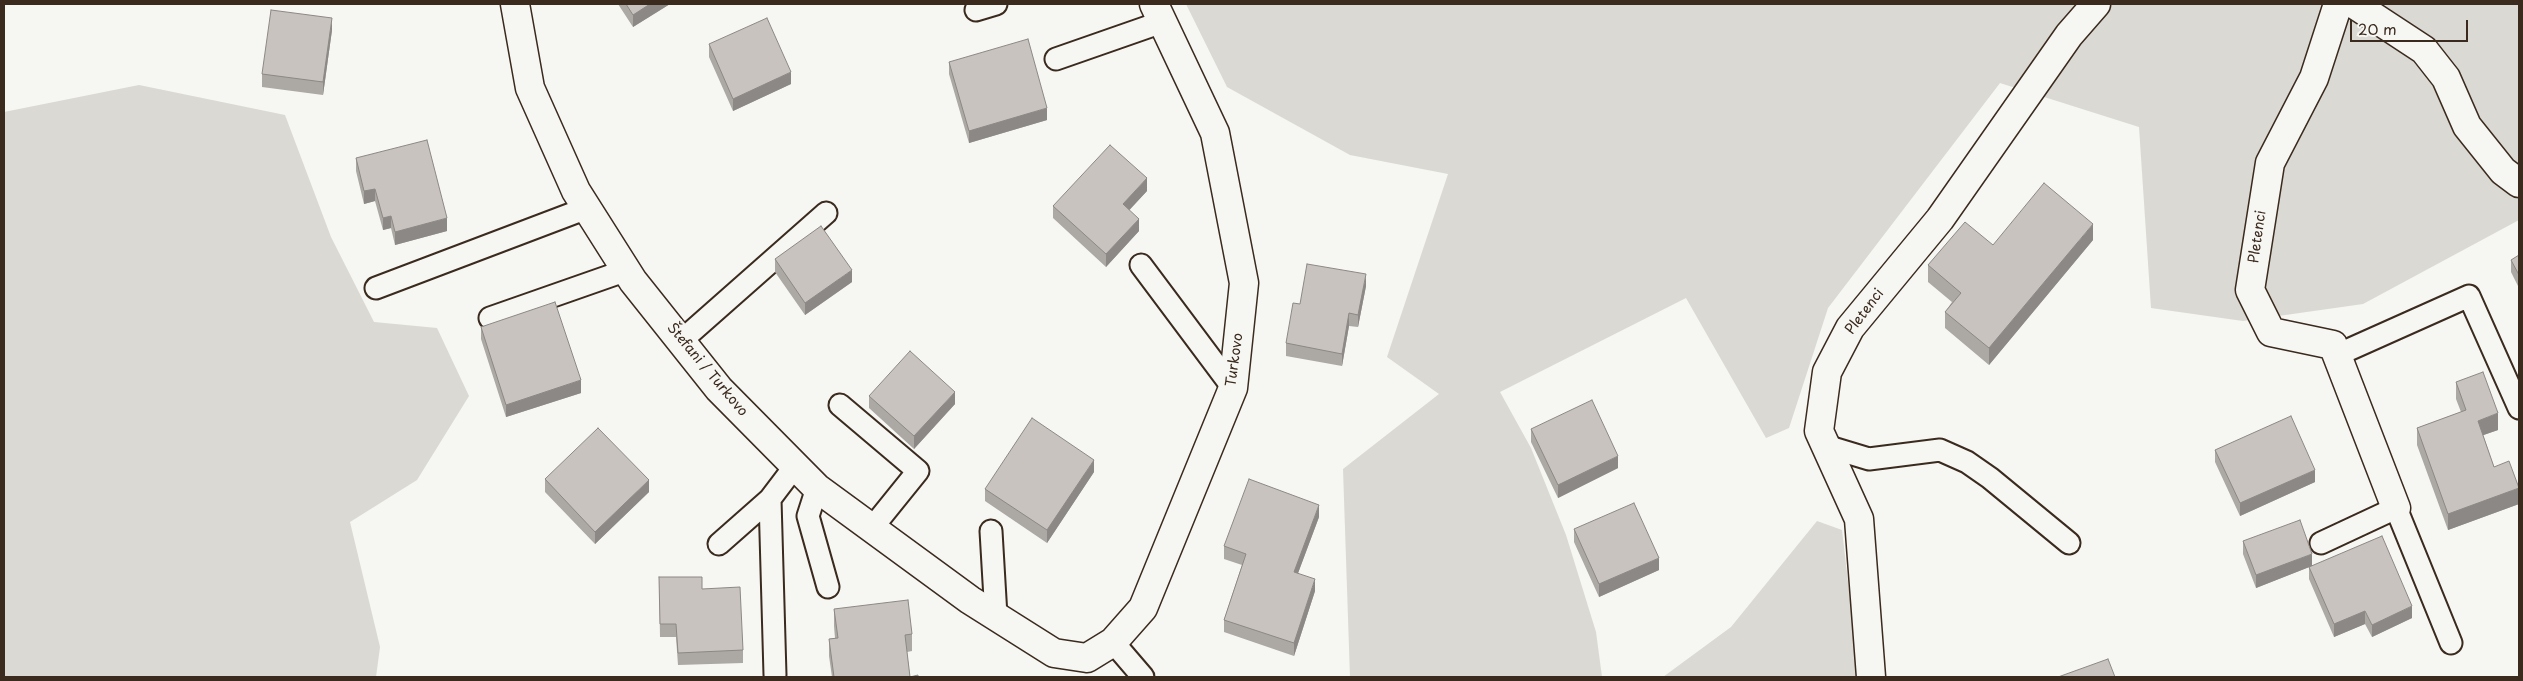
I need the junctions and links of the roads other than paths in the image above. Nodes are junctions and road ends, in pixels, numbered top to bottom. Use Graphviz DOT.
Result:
graph roads {
  1 [pos="515,4"];
  2 [pos="2096,4"];
  3 [pos="2338,4"];
  4 [pos="2354,4"];
  5 [pos="1158,13"];
  6 [pos="1056,59"];
  7 [pos="2519,183"];
  8 [pos="587,208"];
  9 [pos="826,213"];
  10 [pos="1141,265"];
  11 [pos="627,270"];
  12 [pos="376,288"];
  13 [pos="490,318"];
  14 [pos="681,341"];
  15 [pos="2337,355"];
  16 [pos="1233,388"];
  17 [pos="840,405"];
  18 [pos="2519,408"];
  19 [pos="1826,446"];
  20 [pos="795,466"];
  21 [pos="817,488"];
  22 [pos="770,499"];
  23 [pos="2396,508"];
  24 [pos="872,528"];
  25 [pos="991,531"];
  26 [pos="2069,543"];
  27 [pos="2321,543"];
  28 [pos="719,544"];
  29 [pos="828,587"];
  30 [pos="996,616"];
  31 [pos="1113,642"];
  32 [pos="2451,643"];
  33 [pos="1054,653"];
  34 [pos="775,674"];
  35 [pos="1143,677"];
  36 [pos="1872,677"];
  1 -- 8 [label="street, Štefani / Turkovo"];
  2 -- 19 [label="street, Pletenci"];
  3 -- 15 [label="street, Pletenci"];
  4 -- 7 [label="street"];
  5 -- 6 [label="lane"];
  5 -- 16 [label="street, Turkovo"];
  8 -- 11 [label="street, Štefani / Turkovo"];
  8 -- 12 [label="lane"];
  9 -- 14 [label="lane"];
  10 -- 16 [label="lane"];
  11 -- 13 [label="lane"];
  11 -- 14 [label="street, Štefani / Turkovo"];
  14 -- 20 [label="street, Štefani / Turkovo"];
  15 -- 18 [label="lane"];
  15 -- 23 [label="street"];
  16 -- 31 [label="street, Turkovo"];
  17 -- 24 [label="lane"];
  19 -- 26 [label="lane"];
  19 -- 36 [label="street, Pletenci"];
  20 -- 21 [label="street, Štefani / Turkovo"];
  20 -- 22 [label="lane"];
  21 -- 24 [label="street, Štefani / Turkovo"];
  21 -- 29 [label="lane"];
  22 -- 28 [label="lane"];
  22 -- 34 [label="lane"];
  23 -- 27 [label="lane"];
  23 -- 32 [label="lane"];
  24 -- 30 [label="street, Štefani / Turkovo"];
  25 -- 30 [label="lane"];
  30 -- 33 [label="street, Štefani / Turkovo"];
  31 -- 33 [label="street, Turkovo"];
  31 -- 35 [label="lane"];
}
